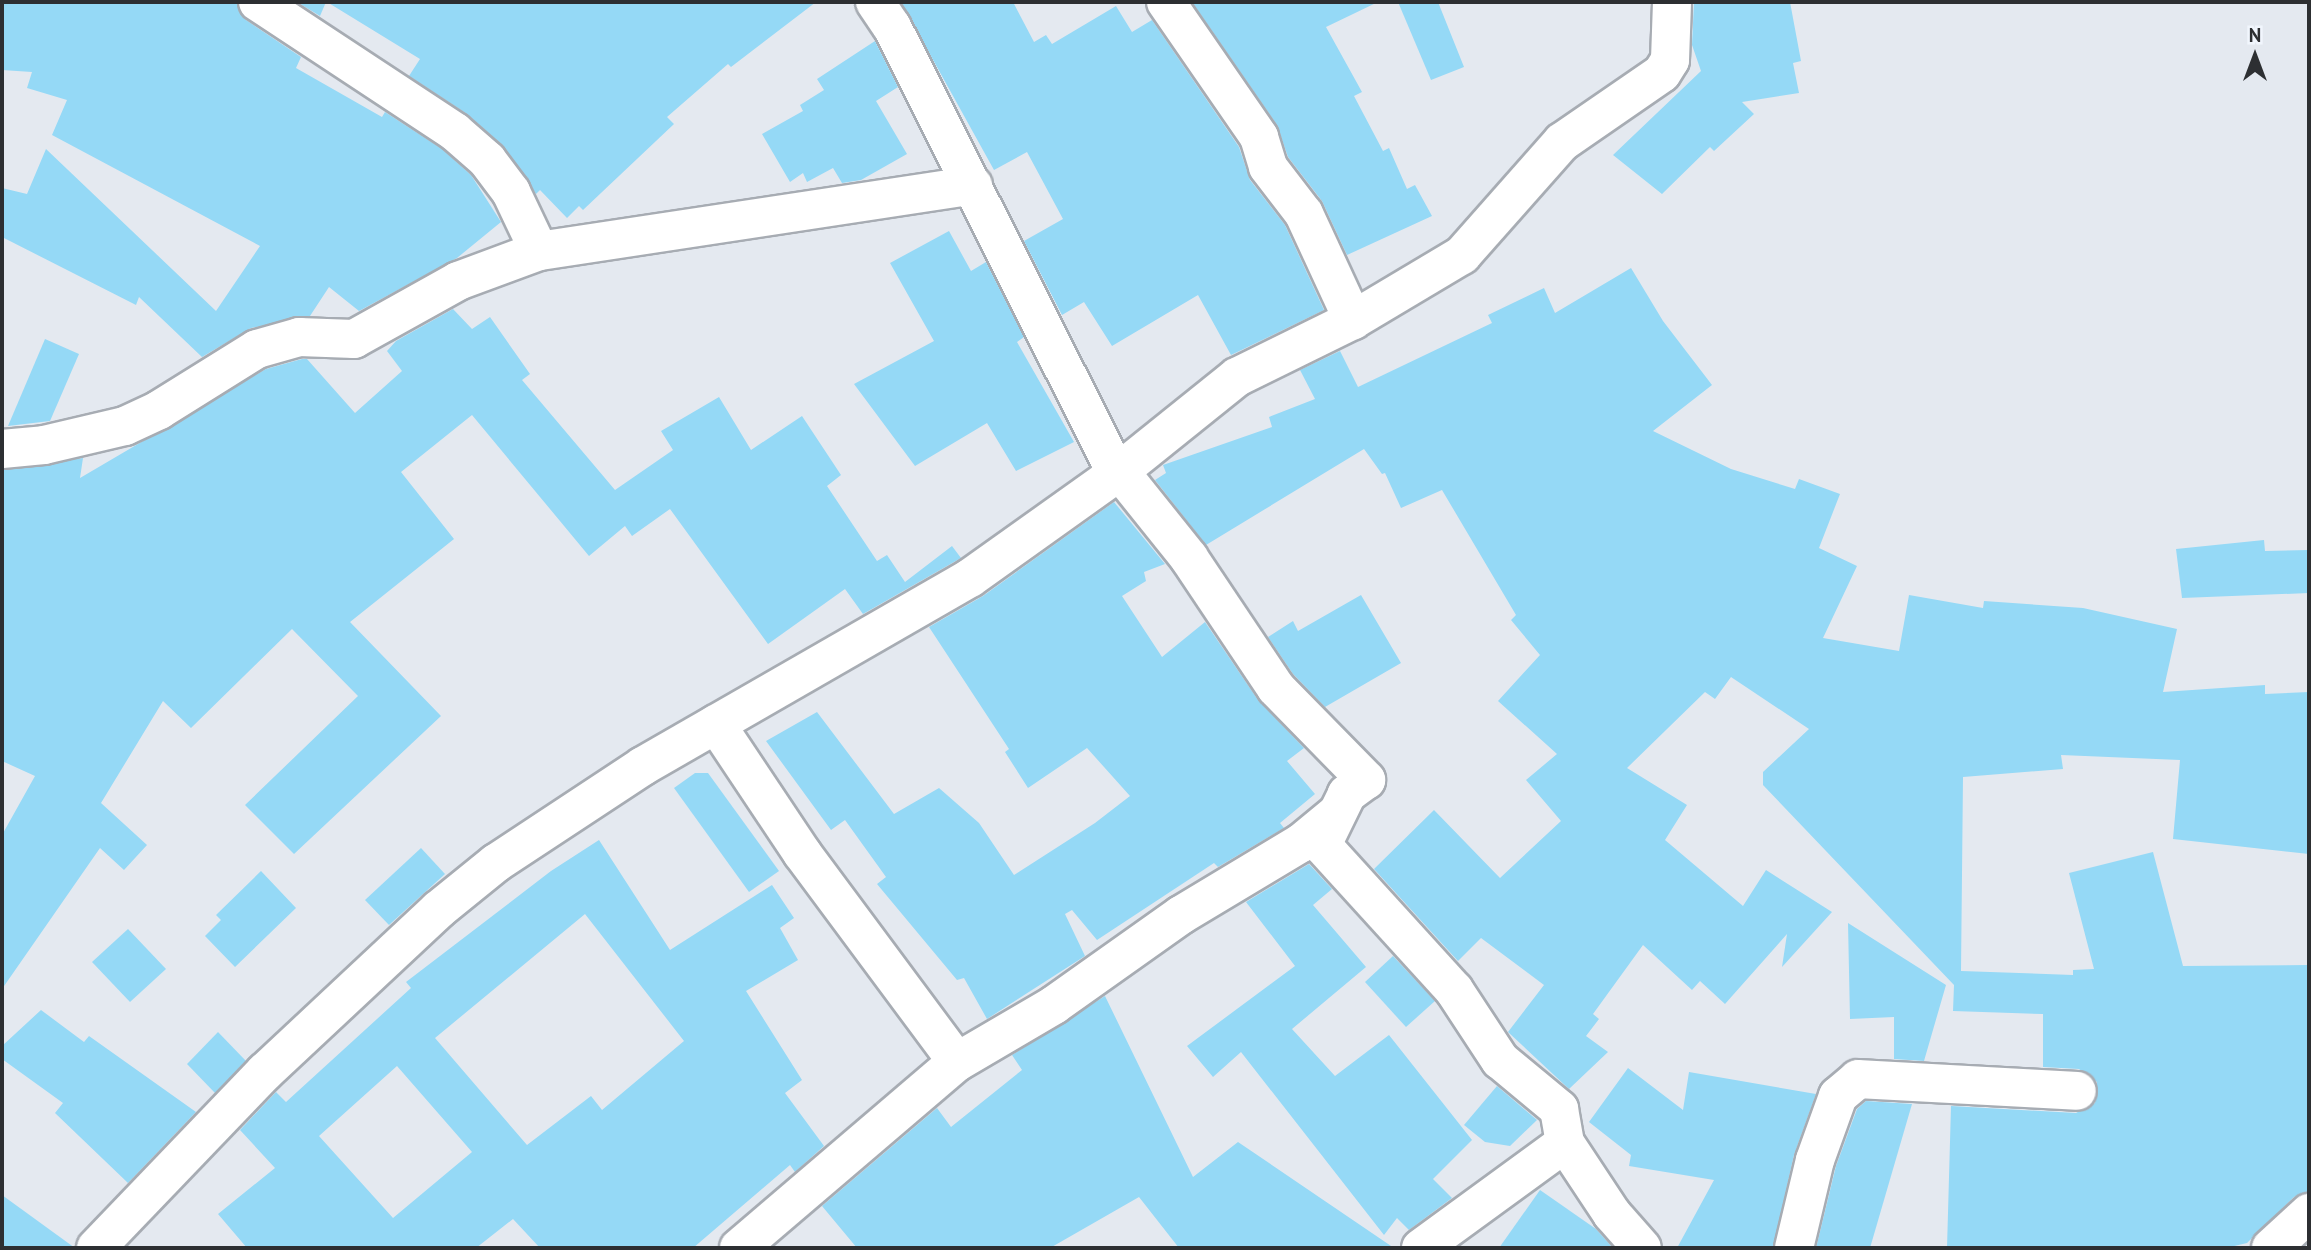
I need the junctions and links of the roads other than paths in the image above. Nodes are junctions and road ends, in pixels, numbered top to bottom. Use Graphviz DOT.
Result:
graph roads {
  1 [pos="258,2"];
  2 [pos="875,2"];
  3 [pos="1166,2"];
  4 [pos="1672,2"];
  5 [pos="973,185"];
  6 [pos="539,251"];
  7 [pos="1353,320"];
  8 [pos="2,449"];
  9 [pos="1120,471"];
  10 [pos="716,724"];
  11 [pos="1335,815"];
  12 [pos="957,1062"];
  13 [pos="2077,1091"];
  14 [pos="1565,1143"];
  15 [pos="2309,1213"];
  16 [pos="96,1248"];
  17 [pos="739,1248"];
  18 [pos="1421,1248"];
  19 [pos="1642,1248"];
  20 [pos="1794,1248"];
  21 [pos="2271,1248"];
  1 -- 6 [label="street"];
  2 -- 5 [label="street"];
  3 -- 7 [label="street"];
  4 -- 7 [label="street"];
  5 -- 6 [label="street"];
  5 -- 9 [label="street"];
  6 -- 8 [label="street"];
  7 -- 9 [label="street"];
  9 -- 10 [label="street"];
  9 -- 11 [label="street"];
  10 -- 12 [label="street"];
  10 -- 16 [label="street"];
  11 -- 12 [label="street"];
  11 -- 14 [label="street"];
  12 -- 17 [label="street"];
  13 -- 20 [label="street"];
  14 -- 18 [label="street"];
  14 -- 19 [label="street"];
  15 -- 21 [label="street"];
}
